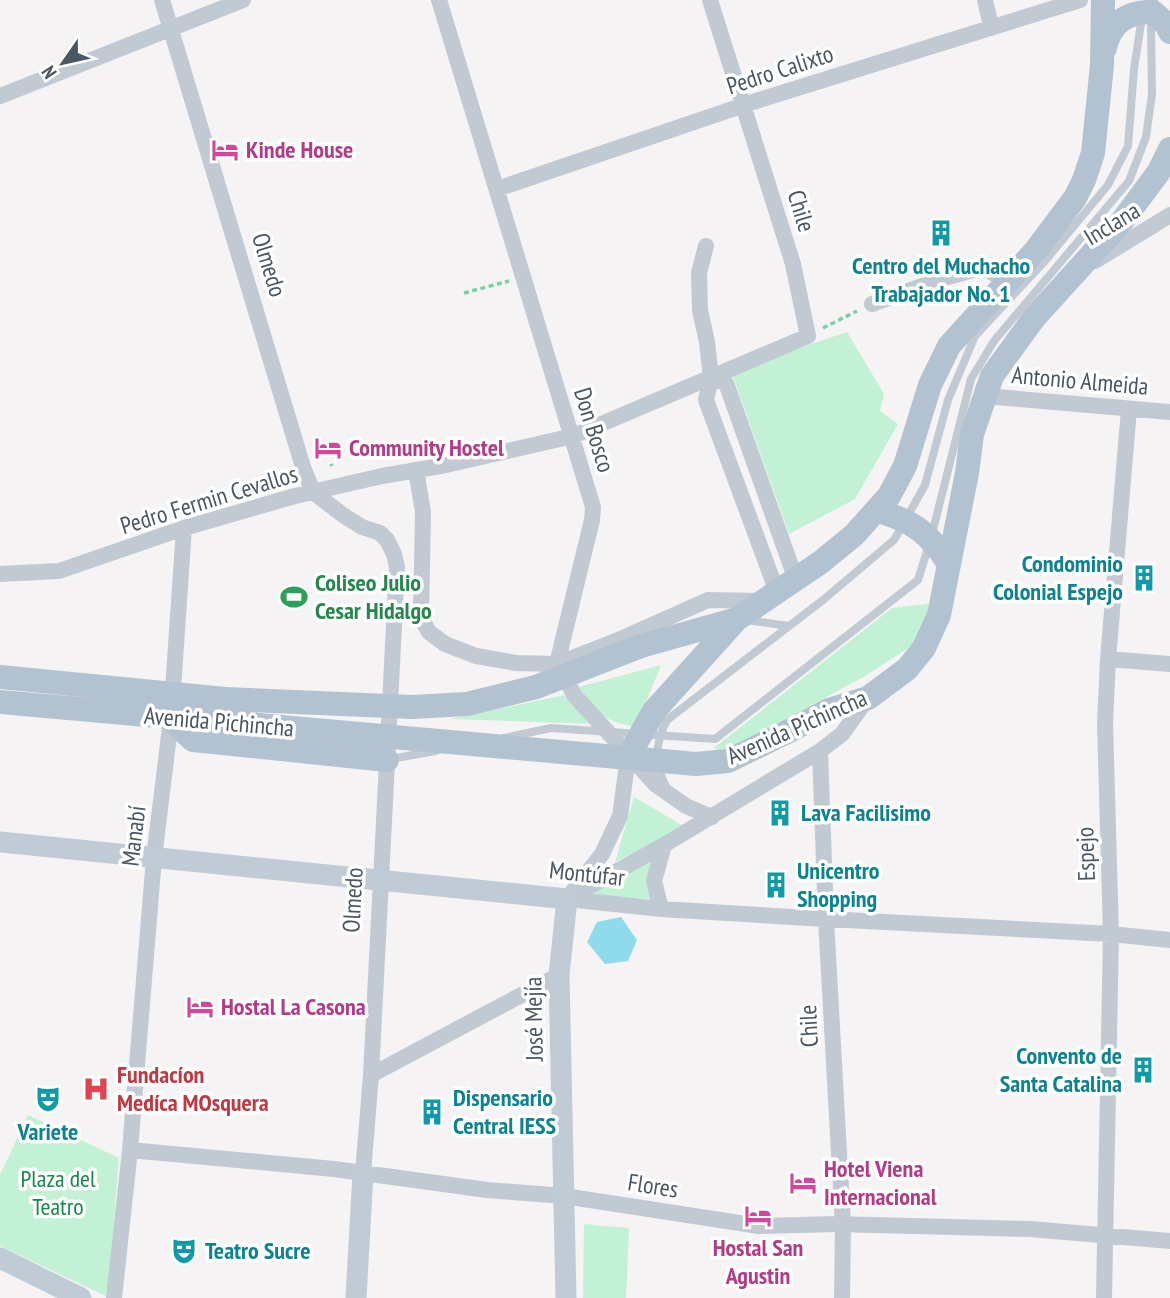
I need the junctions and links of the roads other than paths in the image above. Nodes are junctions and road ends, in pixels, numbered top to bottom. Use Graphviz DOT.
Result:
graph roads {
  1 [pos="162,0"];
  2 [pos="243,0"];
  3 [pos="439,0"];
  4 [pos="710,0"];
  5 [pos="985,0"];
  6 [pos="1080,0"];
  7 [pos="1103,0"];
  8 [pos="1148,6"];
  9 [pos="991,26"];
  10 [pos="170,28"];
  11 [pos="1170,32"];
  12 [pos="1102,65"];
  13 [pos="0,96"];
  14 [pos="744,105"];
  15 [pos="1170,149"];
  16 [pos="497,190"];
  17 [pos="1170,215"];
  18 [pos="706,246"];
  19 [pos="1078,271"];
  20 [pos="1008,283"];
  21 [pos="872,304"];
  22 [pos="711,378"];
  23 [pos="985,396"];
  24 [pos="1129,409"];
  25 [pos="1170,412"];
  26 [pos="573,436"];
  27 [pos="416,470"];
  28 [pos="349,484"];
  29 [pos="313,492"];
  30 [pos="878,511"];
  31 [pos="905,520"];
  32 [pos="357,524"];
  33 [pos="184,528"];
  34 [pos="931,538"];
  35 [pos="949,564"];
  36 [pos="0,574"];
  37 [pos="778,591"];
  38 [pos="737,619"];
  39 [pos="789,626"];
  40 [pos="1108,659"];
  41 [pos="557,664"];
  42 [pos="1170,664"];
  43 [pos="0,677"];
  44 [pos="868,698"];
  45 [pos="0,702"];
  46 [pos="172,707"];
  47 [pos="225,711"];
  48 [pos="607,732"];
  49 [pos="650,735"];
  50 [pos="820,751"];
  51 [pos="628,757"];
  52 [pos="387,760"];
  53 [pos="677,799"];
  54 [pos="712,817"];
  55 [pos="0,842"];
  56 [pos="664,845"];
  57 [pos="154,858"];
  58 [pos="380,879"];
  59 [pos="567,899"];
  60 [pos="661,909"];
  61 [pos="826,919"];
  62 [pos="1111,934"];
  63 [pos="1170,940"];
  64 [pos="559,975"];
  65 [pos="371,1075"];
  66 [pos="130,1150"];
  67 [pos="363,1173"];
  68 [pos="564,1196"];
  69 [pos="843,1225"];
  70 [pos="1104,1235"];
  71 [pos="1170,1241"];
  72 [pos="0,1258"];
  73 [pos="81,1298"];
  74 [pos="114,1298"];
  75 [pos="356,1298"];
  76 [pos="566,1298"];
  77 [pos="842,1298"];
  78 [pos="1104,1298"];
  1 -- 10 [label="street, Olmedo"];
  2 -- 10 [label="street"];
  3 -- 16 [label="street, Don Bosco"];
  4 -- 14 [label="street, Chile"];
  5 -- 9 [label="street"];
  6 -- 9 [label="street, Pedro Calixto"];
  7 -- 12 [label="main road, Avenida Pichincha"];
  8 -- 11 [label="main road"];
  8 -- 12 [label="main road"];
  8 -- 31 [label="lane"];
  8 -- 34 [label="lane"];
  9 -- 14 [label="street, Pedro Calixto"];
  10 -- 13 [label="street"];
  10 -- 29 [label="street, Olmedo"];
  12 -- 20 [label="main road, Avenida Pichincha"];
  14 -- 16 [label="street, Pedro Calixto"];
  14 -- 22 [label="street, Chile"];
  15 -- 19 [label="main road, Avenida Pichincha"];
  16 -- 26 [label="street, Don Bosco"];
  17 -- 19 [label="street, Inclana"];
  18 -- 22 [label="street"];
  19 -- 23 [label="main road, Avenida Pichincha"];
  20 -- 21 [label="street"];
  20 -- 30 [label="main road, Avenida Pichincha"];
  22 -- 26 [label="street, Pedro Fermin Cevallos"];
  22 -- 37 [label="street"];
  22 -- 37 [label="street"];
  23 -- 24 [label="street, Antonio Almeida"];
  23 -- 35 [label="main road, Avenida Pichincha"];
  24 -- 25 [label="street, Antonio Almeida"];
  24 -- 40 [label="street, Espejo"];
  26 -- 27 [label="street, Pedro Fermin Cevallos"];
  26 -- 41 [label="street, Don Bosco"];
  27 -- 28 [label="street, Pedro Fermin Cevallos"];
  27 -- 41 [label="street"];
  28 -- 29 [label="street, Pedro Fermin Cevallos"];
  28 -- 32 [label="street"];
  29 -- 32 [label="street, Olmedo"];
  29 -- 33 [label="street, Pedro Fermin Cevallos"];
  30 -- 31 [label="main road"];
  30 -- 37 [label="main road, Avenida Pichincha"];
  31 -- 34 [label="main road"];
  31 -- 39 [label="lane"];
  32 -- 52 [label="street, Olmedo"];
  33 -- 36 [label="street, Pedro Fermin Cevallos"];
  33 -- 46 [label="street, Manabí"];
  34 -- 35 [label="main road"];
  34 -- 49 [label="lane"];
  35 -- 44 [label="main road, Avenida Pichincha"];
  37 -- 38 [label="main road, Avenida Pichincha"];
  37 -- 41 [label="street"];
  38 -- 39 [label="lane"];
  38 -- 47 [label="main road, Avenida Pichincha, bridge"];
  38 -- 49 [label="main road"];
  39 -- 49 [label="lane"];
  40 -- 42 [label="street"];
  40 -- 62 [label="street, Espejo"];
  41 -- 48 [label="street"];
  43 -- 46 [label="main road, Avenida Pichincha"];
  44 -- 47 [label="main road, Avenida Pichincha, bridge"];
  44 -- 50 [label="street"];
  45 -- 46 [label="main road, Avenida Pichincha"];
  46 -- 47 [label="main road, Avenida Pichincha"];
  46 -- 52 [label="main road"];
  46 -- 57 [label="street, Manabí"];
  48 -- 49 [label="lane"];
  48 -- 51 [label="street"];
  48 -- 52 [label="lane"];
  49 -- 51 [label="main road"];
  49 -- 53 [label="lane"];
  50 -- 54 [label="street"];
  50 -- 61 [label="street, Chile"];
  51 -- 53 [label="street"];
  51 -- 59 [label="street"];
  52 -- 58 [label="street, Olmedo"];
  53 -- 54 [label="street"];
  54 -- 56 [label="street"];
  55 -- 57 [label="street, Montúfar"];
  56 -- 59 [label="street"];
  56 -- 60 [label="street"];
  57 -- 58 [label="street, Montúfar"];
  57 -- 66 [label="street, Manabí"];
  58 -- 59 [label="street, Montúfar"];
  58 -- 65 [label="street, Olmedo"];
  59 -- 60 [label="street, Montúfar"];
  59 -- 64 [label="street, José Mejía"];
  60 -- 61 [label="street, Montúfar"];
  61 -- 62 [label="street, Montúfar"];
  61 -- 69 [label="street, Chile"];
  62 -- 63 [label="street, Montúfar"];
  62 -- 70 [label="street, Espejo"];
  64 -- 65 [label="street"];
  64 -- 68 [label="street, José Mejía"];
  65 -- 67 [label="street, Olmedo"];
  66 -- 67 [label="street, Flores"];
  66 -- 74 [label="street, Manabí"];
  67 -- 68 [label="street, Flores"];
  67 -- 75 [label="street, Olmedo"];
  68 -- 69 [label="street, Flores"];
  68 -- 76 [label="street, José Mejía"];
  69 -- 70 [label="street, Flores"];
  69 -- 77 [label="street, Chile"];
  70 -- 71 [label="street, Flores"];
  70 -- 78 [label="street, Espejo"];
  72 -- 73 [label="street"];
}
